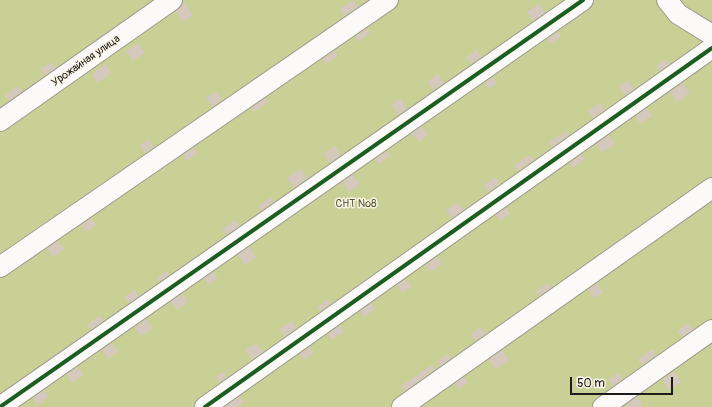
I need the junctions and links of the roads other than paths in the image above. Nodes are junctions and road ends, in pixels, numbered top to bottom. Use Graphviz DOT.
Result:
graph roads {
  1 [pos="172,0"];
  2 [pos="388,0"];
  3 [pos="583,0"];
  4 [pos="667,0"];
  5 [pos="712,35"];
  6 [pos="712,48"];
  7 [pos="0,121"];
  8 [pos="712,188"];
  9 [pos="0,267"];
  10 [pos="712,330"];
  11 [pos="0,407"];
  12 [pos="205,407"];
  13 [pos="402,407"];
  14 [pos="603,407"];
  1 -- 7 [label="street, Урожайная улица"];
  2 -- 9 [label="street"];
  3 -- 11 [label="street"];
  4 -- 5 [label="street"];
  6 -- 12 [label="street"];
  8 -- 13 [label="street"];
  10 -- 14 [label="street"];
}
